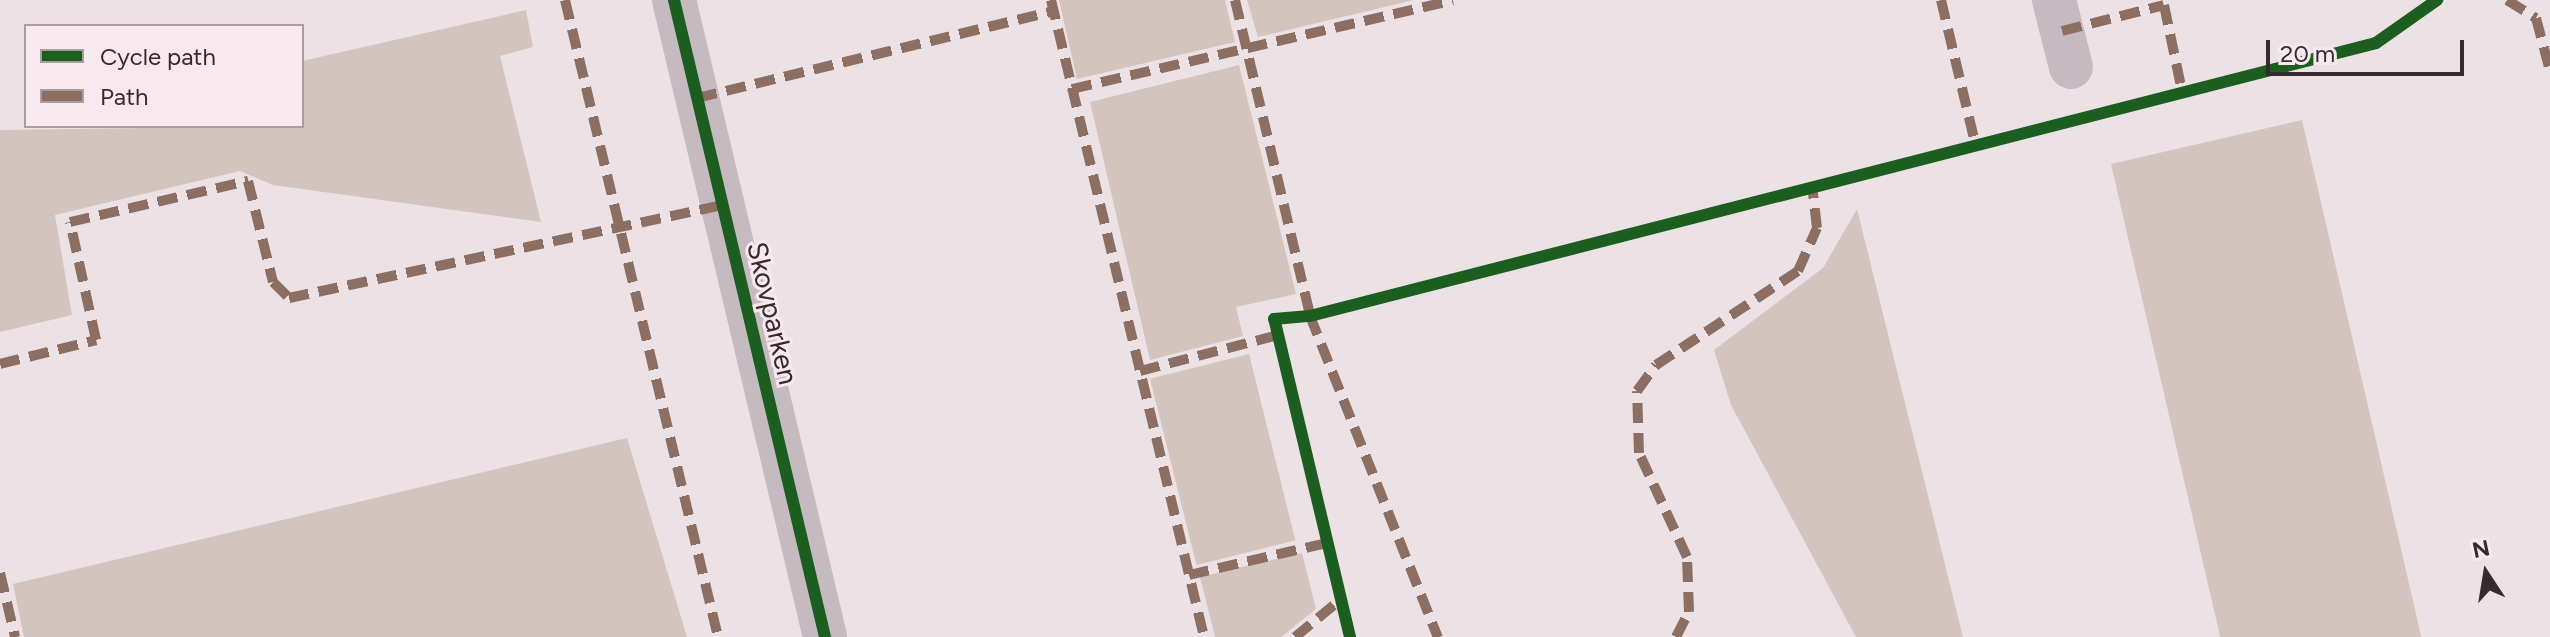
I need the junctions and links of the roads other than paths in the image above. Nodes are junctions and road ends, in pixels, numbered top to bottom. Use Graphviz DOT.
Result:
graph roads {
  1 [pos="674,0"];
  2 [pos="2054,0"];
  3 [pos="2071,67"];
  4 [pos="825,637"];
  1 -- 4 [label="street, Skovparken"];
  2 -- 3 [label="street"];
}
